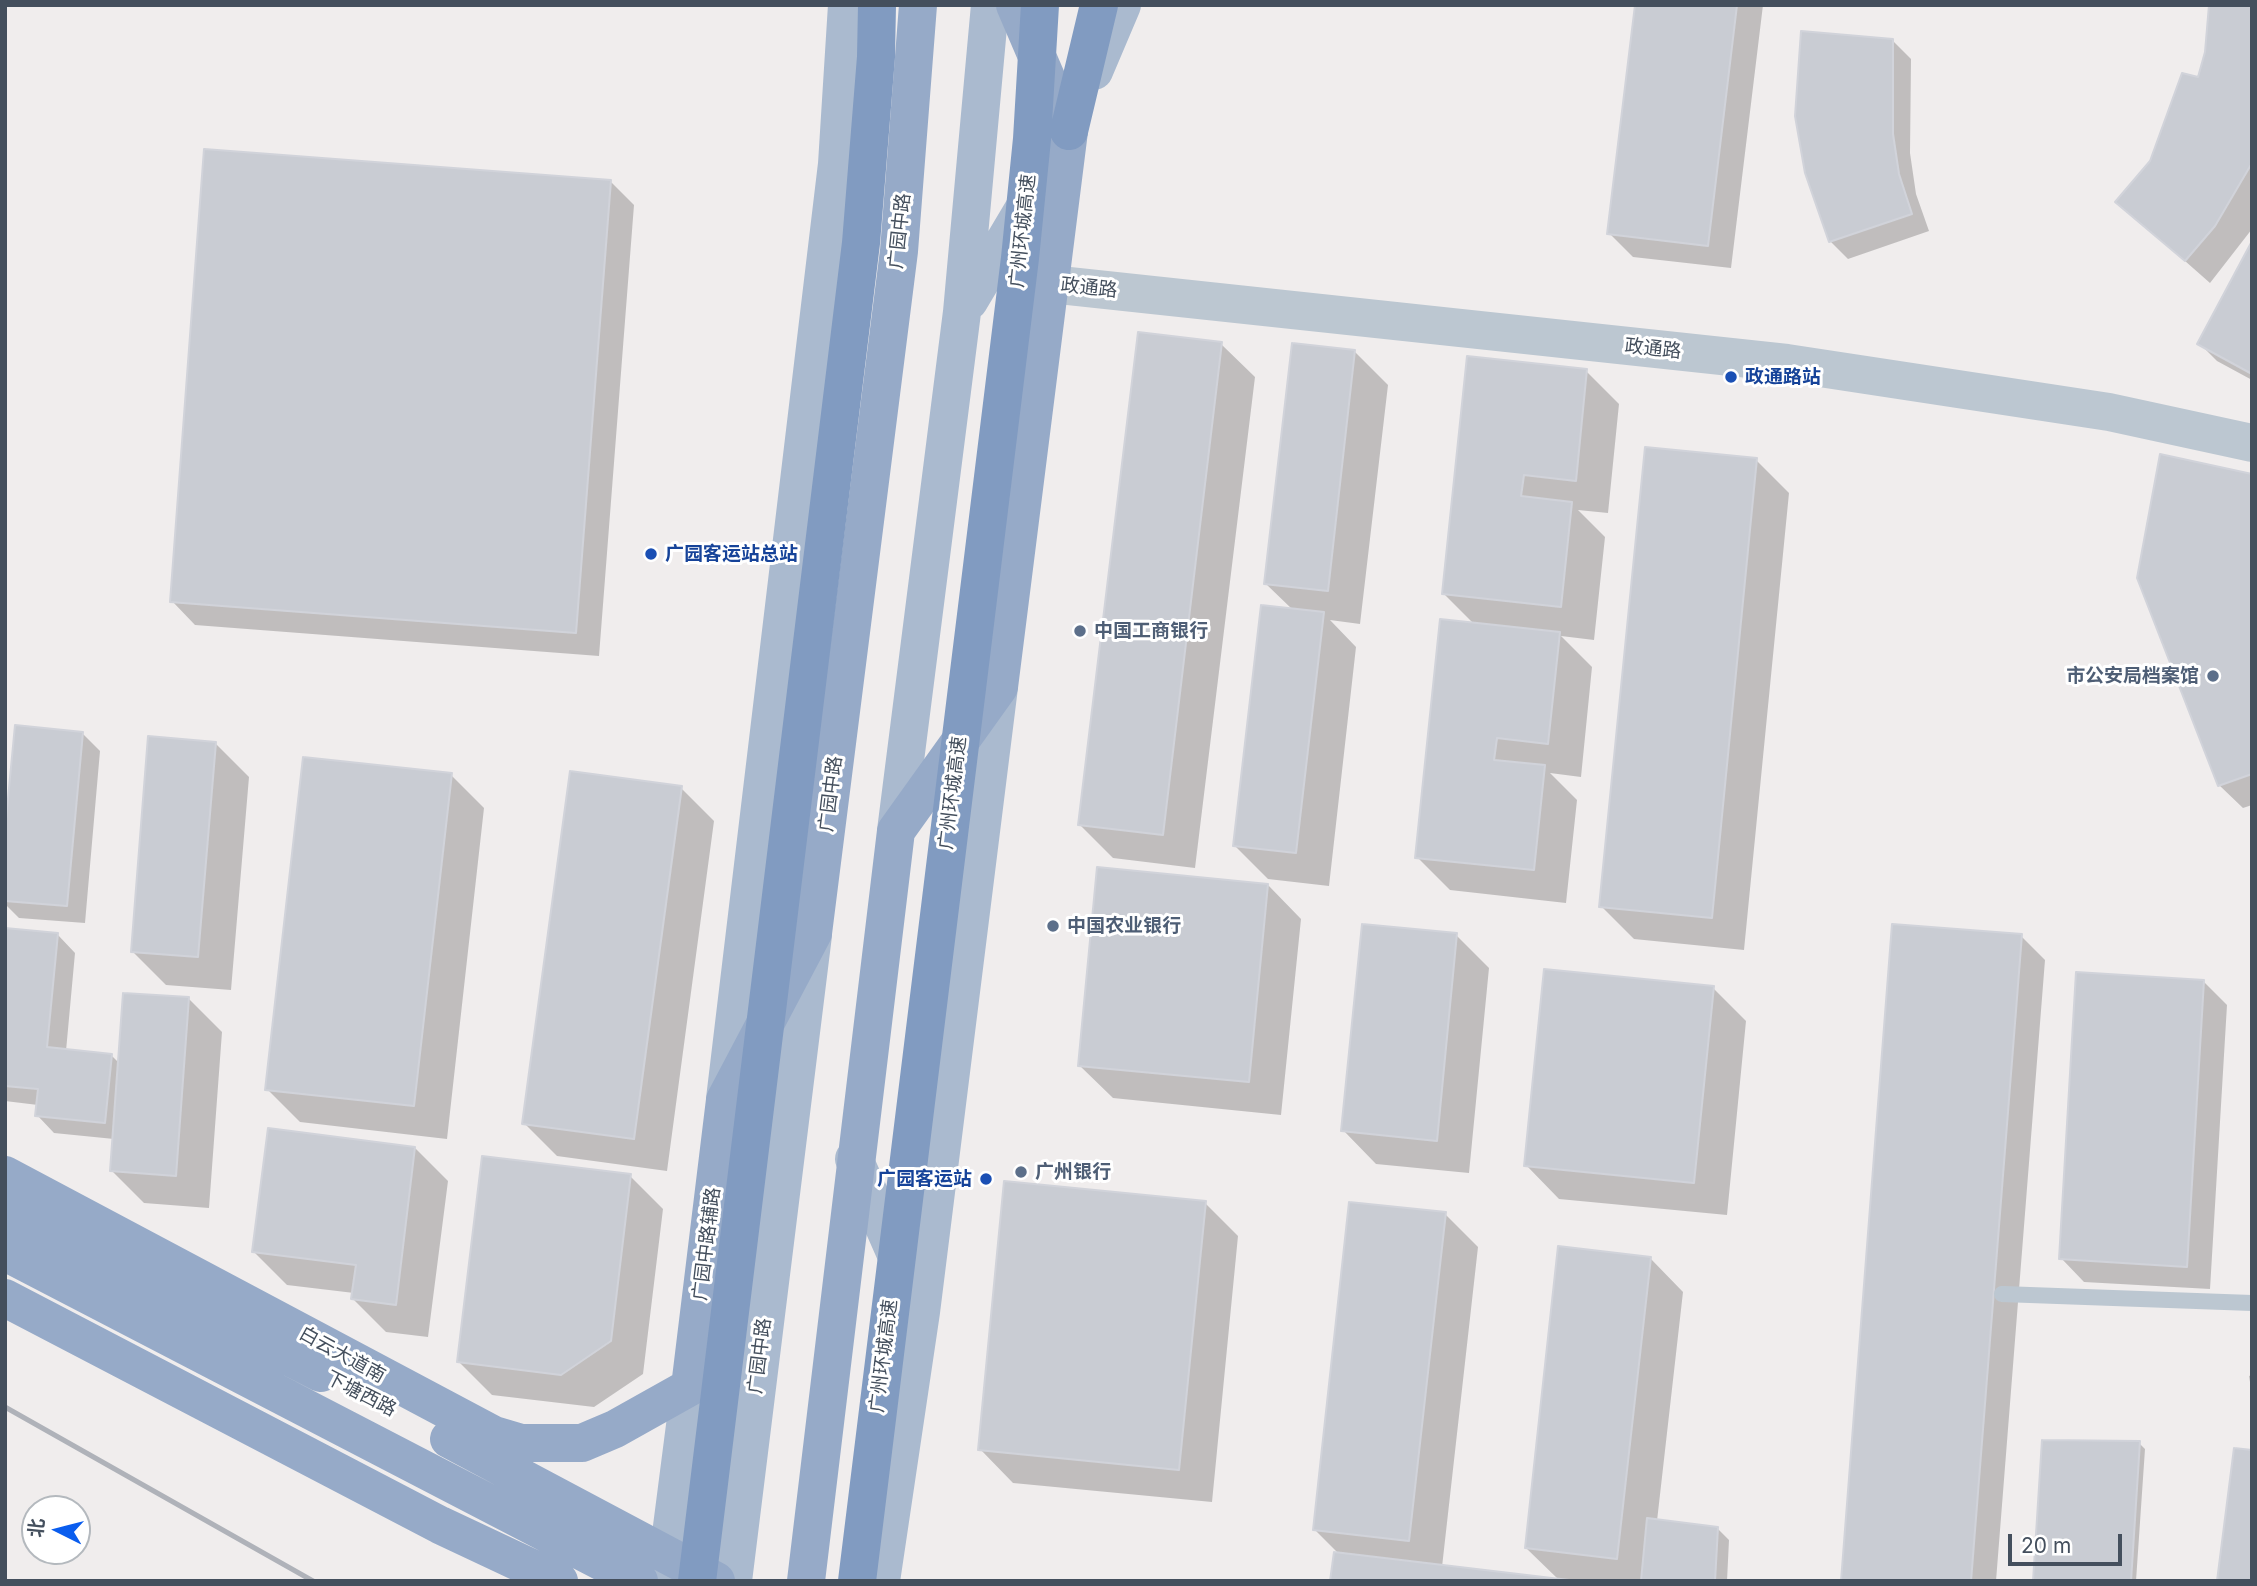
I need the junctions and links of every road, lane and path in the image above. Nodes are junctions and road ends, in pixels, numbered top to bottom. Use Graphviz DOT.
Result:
graph roads {
  1 [pos="847,5"];
  2 [pos="879,5"];
  3 [pos="918,5"];
  4 [pos="990,5"];
  5 [pos="1015,5"];
  6 [pos="1040,5"];
  7 [pos="1099,5"];
  8 [pos="1122,5"];
  9 [pos="914,83"];
  10 [pos="1069,131"];
  11 [pos="1050,284"];
  12 [pos="962,312"];
  13 [pos="2252,443"];
  14 [pos="999,687"];
  15 [pos="896,831"];
  16 [pos="813,933"];
  17 [pos="725,1100"];
  18 [pos="855,1159"];
  19 [pos="5,1175"];
  20 [pos="5,1210"];
  21 [pos="5,1252"];
  22 [pos="2002,1294"];
  23 [pos="5,1298"];
  24 [pos="2252,1303"];
  25 [pos="921,1312"];
  26 [pos="690,1387"];
  27 [pos="476,1428"];
  28 [pos="440,1525"];
  29 [pos="559,1581"];
  30 [pos="639,1581"];
  31 [pos="665,1581"];
  32 [pos="697,1581"];
  33 [pos="716,1581"];
  34 [pos="733,1581"];
  35 [pos="806,1581"];
  36 [pos="857,1581"];
  37 [pos="881,1581"];
  1 -- 17 [label="main road"];
  2 -- 9 [label="main road"];
  2 -- 32 [label="highway"];
  3 -- 9 [label="highway, 广园中路"];
  4 -- 12 [label="main road"];
  5 -- 10 [label="highway"];
  6 -- 36 [label="highway, 广州环城高速"];
  7 -- 10 [label="highway"];
  8 -- 10 [label="main road"];
  9 -- 16 [label="highway, 广园中路"];
  10 -- 11 [label="highway"];
  10 -- 12 [label="main road"];
  11 -- 13 [label="street, 政通路"];
  11 -- 14 [label="highway"];
  12 -- 15 [label="main road"];
  14 -- 15 [label="highway"];
  14 -- 25 [label="main road"];
  15 -- 18 [label="highway"];
  16 -- 17 [label="highway"];
  16 -- 34 [label="main road, 广园中路"];
  17 -- 26 [label="highway, 广园中路辅路"];
  18 -- 25 [label="main road"];
  18 -- 35 [label="highway"];
  19 -- 27 [label="highway, 白云大道南"];
  20 -- 33 [label="highway, 下塘西路"];
  21 -- 30 [label="highway, 下塘西路"];
  22 -- 24 [label="lane"];
  23 -- 28 [label="highway"];
  25 -- 37 [label="main road"];
  26 -- 27 [label="highway, 白云大道南"];
  26 -- 31 [label="main road"];
  27 -- 28 [label="highway"];
  28 -- 29 [label="highway"];
}
